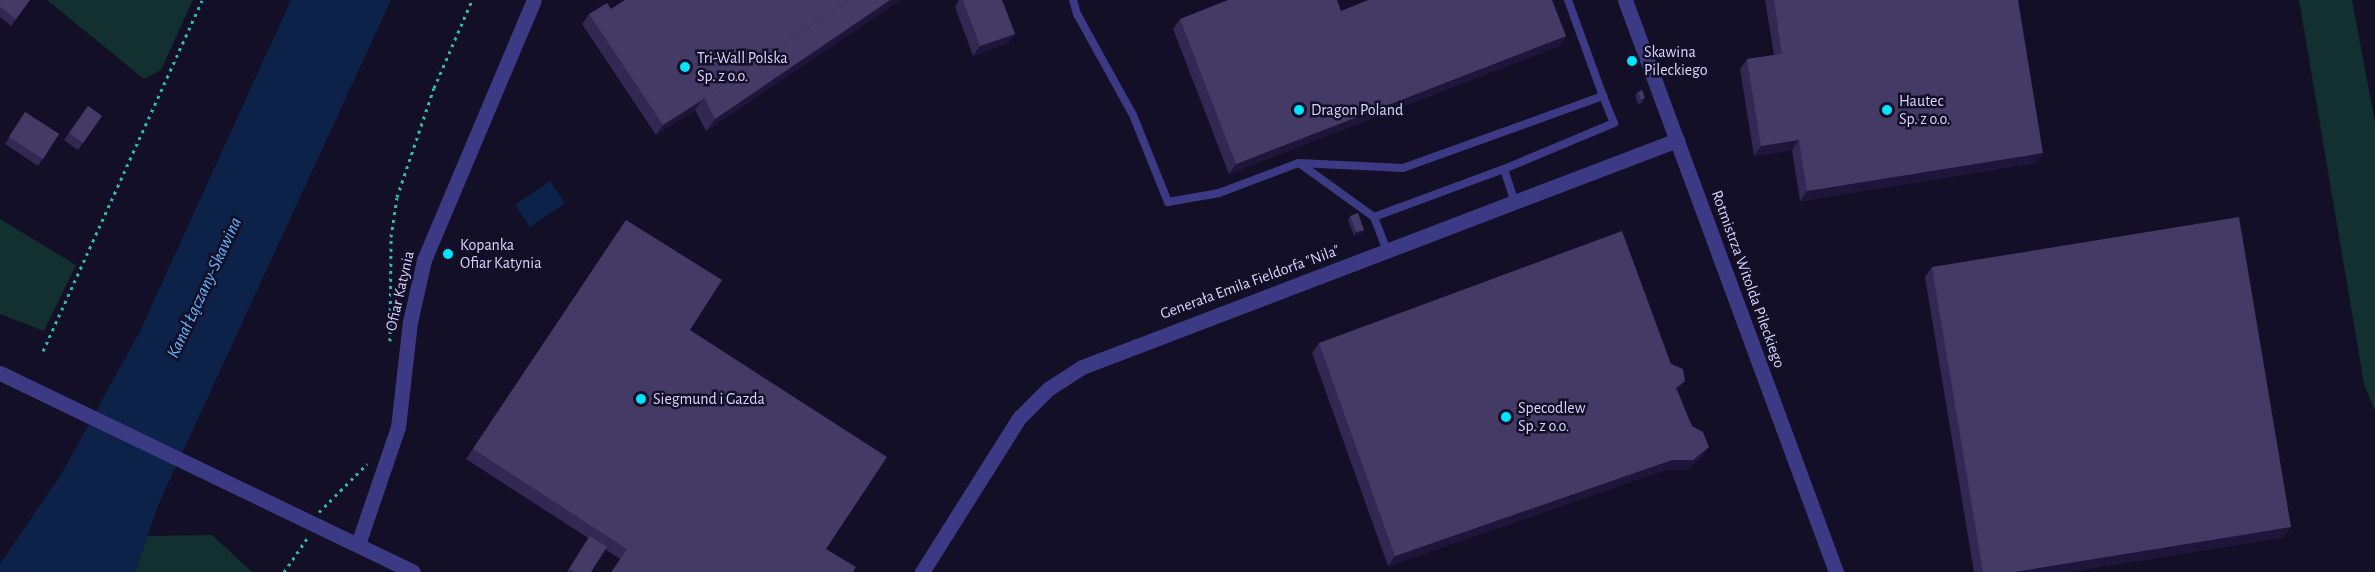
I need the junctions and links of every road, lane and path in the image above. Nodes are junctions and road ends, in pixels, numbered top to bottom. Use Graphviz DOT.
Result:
graph roads {
  1 [pos="202,0"];
  2 [pos="472,0"];
  3 [pos="534,0"];
  4 [pos="1073,0"];
  5 [pos="1624,0"];
  6 [pos="1570,1"];
  7 [pos="1603,96"];
  8 [pos="1677,140"];
  9 [pos="1299,164"];
  10 [pos="1503,169"];
  11 [pos="1515,203"];
  12 [pos="1374,217"];
  13 [pos="1387,251"];
  14 [pos="390,347"];
  15 [pos="43,351"];
  16 [pos="0,374"];
  17 [pos="370,455"];
  18 [pos="318,514"];
  19 [pos="309,536"];
  20 [pos="358,544"];
  21 [pos="284,572"];
  22 [pos="412,572"];
  23 [pos="922,572"];
  24 [pos="1836,572"];
  1 -- 15 [label="path"];
  2 -- 14 [label="path"];
  3 -- 20 [label="street, Ofiar Katynia"];
  4 -- 9 [label="lane"];
  5 -- 8 [label="street, Rotmistrza Witolda Pileckiego"];
  6 -- 7 [label="lane"];
  7 -- 9 [label="lane"];
  7 -- 10 [label="lane"];
  8 -- 11 [label="street, Generała Emila Fieldorfa \"Nila\""];
  8 -- 24 [label="street, Rotmistrza Witolda Pileckiego"];
  9 -- 12 [label="lane"];
  10 -- 11 [label="lane"];
  10 -- 12 [label="lane"];
  11 -- 13 [label="street, Generała Emila Fieldorfa \"Nila\""];
  12 -- 13 [label="lane"];
  13 -- 23 [label="street, Generała Emila Fieldorfa \"Nila\""];
  16 -- 20 [label="street"];
  17 -- 18 [label="path"];
  19 -- 21 [label="path"];
  20 -- 22 [label="street"];
}
